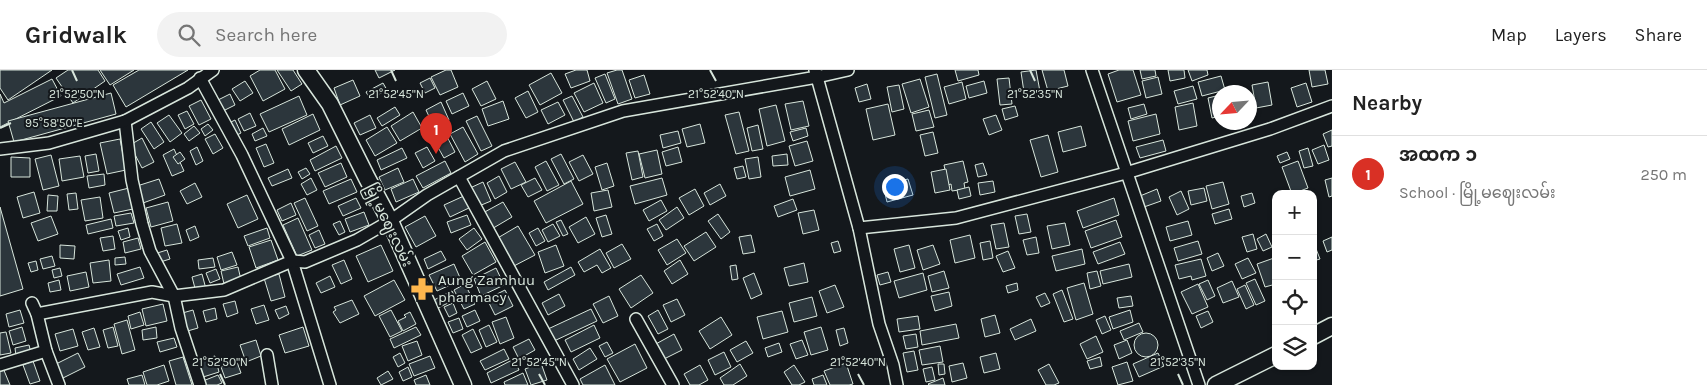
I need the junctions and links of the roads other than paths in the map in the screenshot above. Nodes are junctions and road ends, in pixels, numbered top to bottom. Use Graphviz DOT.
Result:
graph roads {
  1 [pos="213,70"];
  2 [pos="306,70"];
  3 [pos="848,70"];
  4 [pos="1092,70"];
  5 [pos="816,74"];
  6 [pos="200,78"];
  7 [pos="1332,106"];
  8 [pos="125,121"];
  9 [pos="0,149"];
  10 [pos="1126,173"];
  11 [pos="459,177"];
  12 [pos="390,221"];
  13 [pos="859,228"];
  14 [pos="292,261"];
  15 [pos="174,296"];
  16 [pos="32,303"];
  17 [pos="37,314"];
  18 [pos="636,319"];
  19 [pos="1332,326"];
  20 [pos="1317,334"];
  21 [pos="46,351"];
  22 [pos="267,355"];
  23 [pos="1272,357"];
  24 [pos="0,365"];
  25 [pos="894,370"];
  26 [pos="59,385"];
  27 [pos="200,385"];
  28 [pos="272,385"];
  29 [pos="330,385"];
  30 [pos="463,385"];
  31 [pos="574,385"];
  32 [pos="673,385"];
  33 [pos="897,385"];
  34 [pos="906,385"];
  35 [pos="1199,385"];
  36 [pos="1216,385"];
  1 -- 6 [label="street"];
  2 -- 12 [label="main road, မြို့မဈေးလမ်း"];
  3 -- 5 [label="street"];
  4 -- 10 [label="street"];
  5 -- 11 [label="street"];
  5 -- 13 [label="street"];
  6 -- 8 [label="street"];
  6 -- 14 [label="street"];
  7 -- 10 [label="street"];
  8 -- 9 [label="street"];
  8 -- 15 [label="street"];
  10 -- 13 [label="street"];
  10 -- 35 [label="street"];
  11 -- 12 [label="street"];
  11 -- 31 [label="street"];
  12 -- 14 [label="street"];
  12 -- 30 [label="main road, မြို့မဈေးလမ်း"];
  13 -- 25 [label="street"];
  14 -- 15 [label="street"];
  14 -- 29 [label="street"];
  15 -- 17 [label="street"];
  15 -- 27 [label="street"];
  16 -- 17 [label="street"];
  17 -- 21 [label="street"];
  18 -- 32 [label="street"];
  19 -- 20 [label="main road"];
  21 -- 24 [label="street"];
  21 -- 26 [label="street"];
  22 -- 28 [label="street"];
  23 -- 36 [label="main road"];
  25 -- 33 [label="street"];
  25 -- 34 [label="street"];
}
